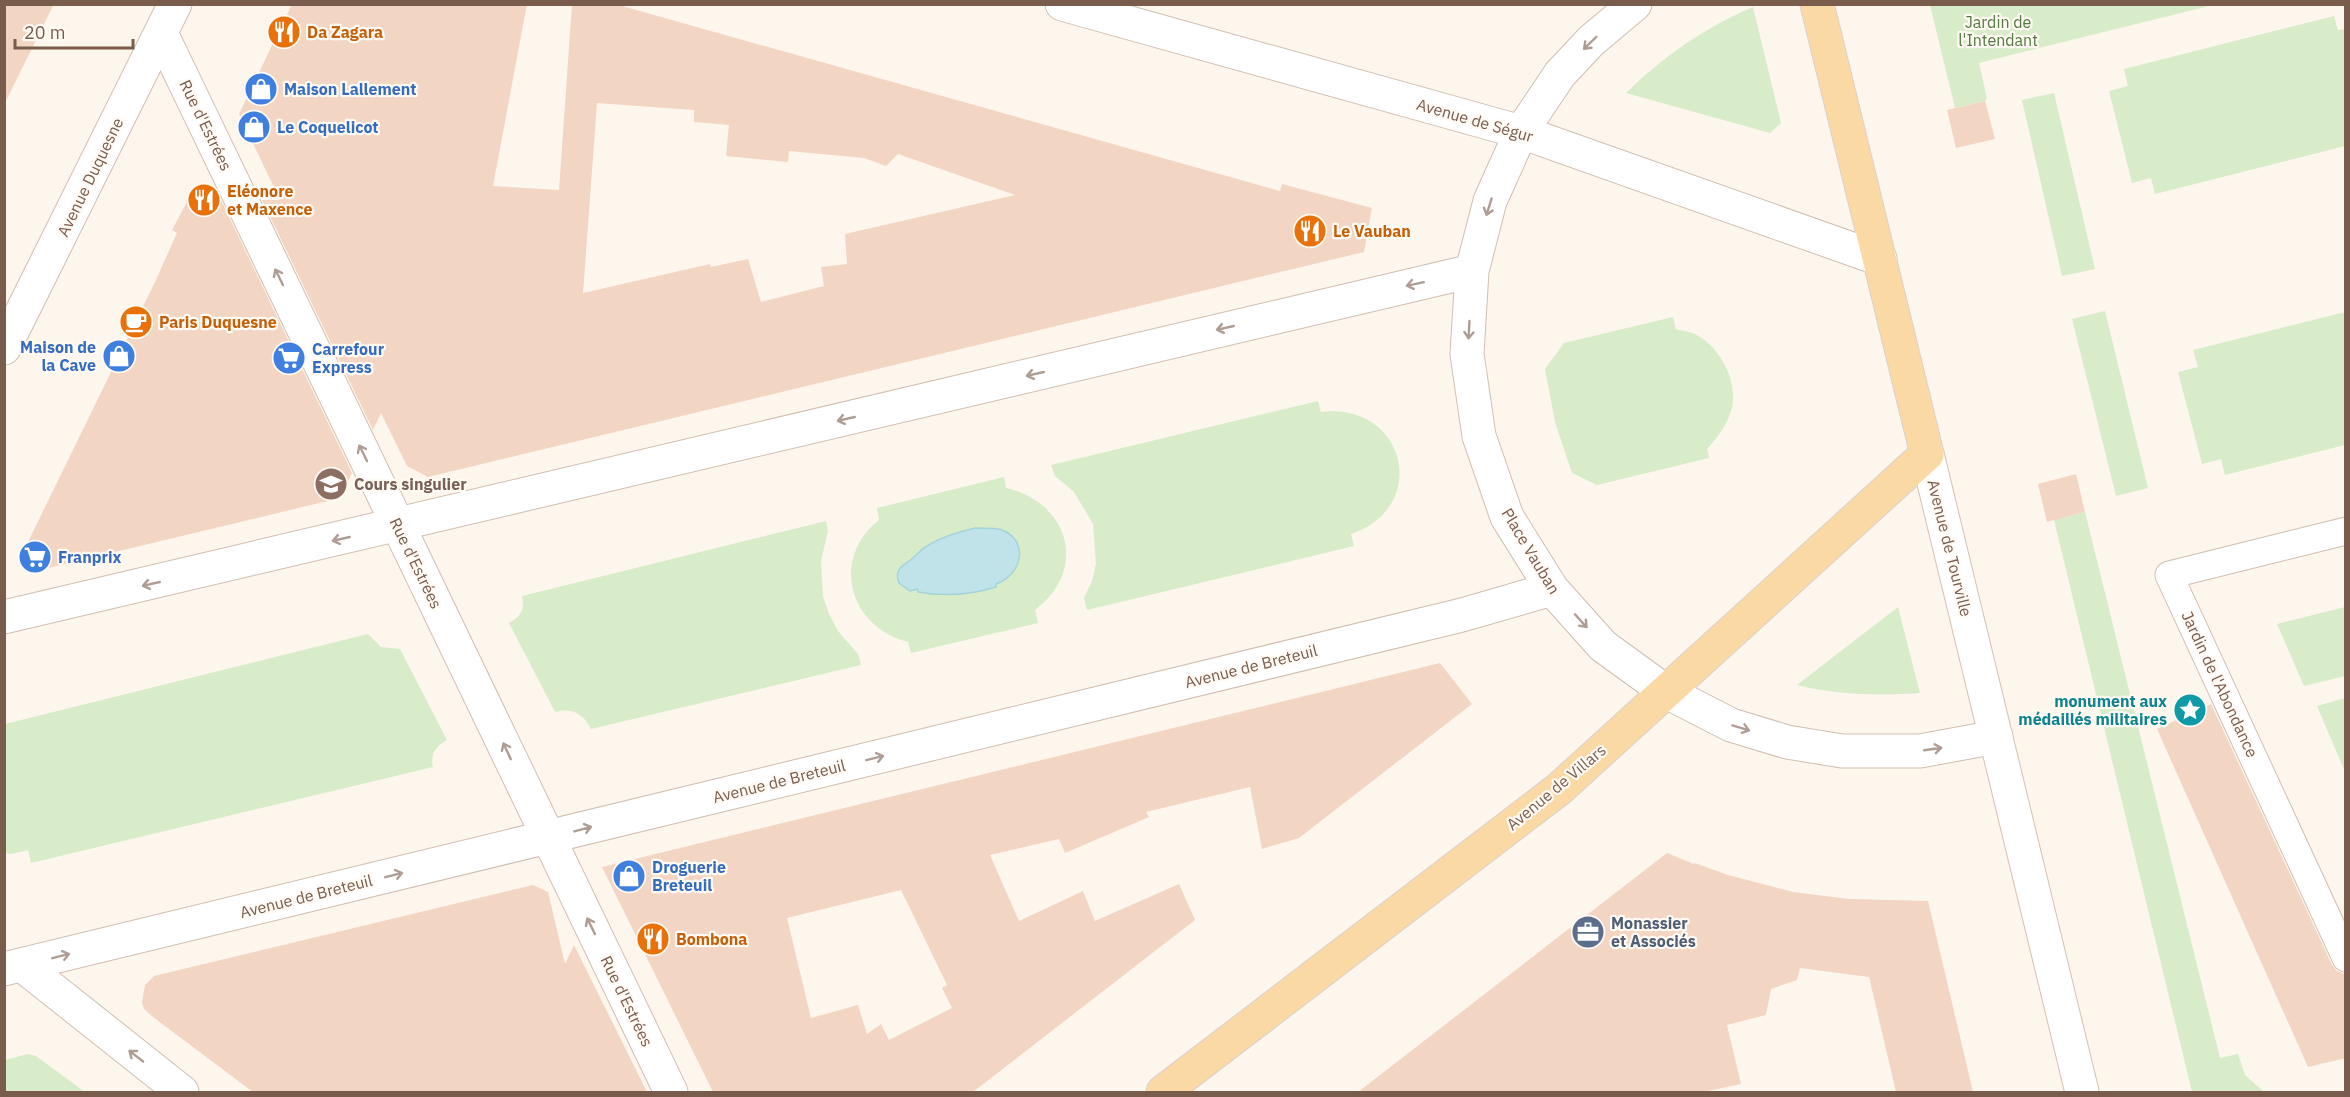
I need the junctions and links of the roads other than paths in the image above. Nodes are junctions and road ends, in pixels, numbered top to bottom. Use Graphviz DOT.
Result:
graph roads {
  1 [pos="1062,4"];
  2 [pos="1635,4"];
  3 [pos="1817,4"];
  4 [pos="168,19"];
  5 [pos="1521,132"];
  6 [pos="1881,259"];
  7 [pos="1472,271"];
  8 [pos="4,348"];
  9 [pos="1927,454"];
  10 [pos="398,525"];
  11 [pos="2346,531"];
  12 [pos="1551,589"];
  13 [pos="4,617"];
  14 [pos="1665,691"];
  15 [pos="1996,737"];
  16 [pos="549,838"];
  17 [pos="2346,958"];
  18 [pos="13,967"];
  19 [pos="182,1092"];
  20 [pos="671,1092"];
  21 [pos="1163,1092"];
  22 [pos="2082,1092"];
  1 -- 5 [label="street, Avenue de Ségur"];
  2 -- 5 [label="street, Place Vauban, one-way"];
  3 -- 6 [label="main road, Avenue de Tourville"];
  4 -- 8 [label="street, Avenue Duquesne"];
  10 -- 4 [label="street, Rue d'Estrées, one-way"];
  5 -- 6 [label="street, Avenue de Ségur"];
  5 -- 7 [label="street, Place Vauban, one-way"];
  6 -- 9 [label="main road, Avenue de Tourville"];
  7 -- 10 [label="street, one-way"];
  7 -- 12 [label="street, Place Vauban, one-way"];
  9 -- 14 [label="main road, Avenue de Villars"];
  9 -- 15 [label="street, Avenue de Tourville"];
  10 -- 13 [label="street, one-way"];
  16 -- 10 [label="street, Rue d'Estrées, one-way"];
  11 -- 17 [label="street, Jardin de l'Abondance"];
  12 -- 14 [label="street, Place Vauban, one-way"];
  16 -- 12 [label="street, Avenue de Breteuil, one-way"];
  14 -- 15 [label="street, Place Vauban, one-way"];
  14 -- 21 [label="main road, Avenue de Villars"];
  15 -- 22 [label="street, Avenue de Tourville"];
  18 -- 16 [label="street, Avenue de Breteuil, one-way"];
  20 -- 16 [label="street, Rue d'Estrées, one-way"];
  19 -- 18 [label="street, one-way"];
}
